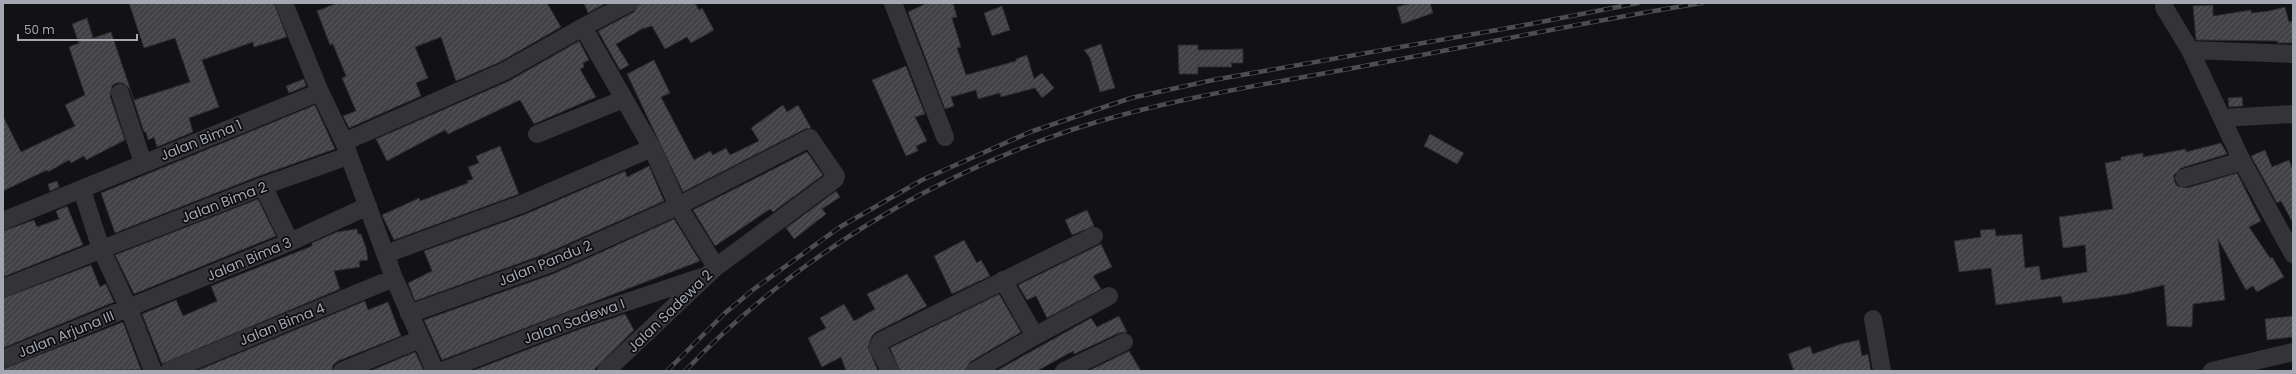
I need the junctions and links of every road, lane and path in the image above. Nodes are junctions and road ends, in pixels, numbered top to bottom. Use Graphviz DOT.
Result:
graph roads {
  1 [pos="284,3"];
  2 [pos="630,3"];
  3 [pos="893,3"];
  4 [pos="2164,7"];
  5 [pos="582,26"];
  6 [pos="2190,50"];
  7 [pos="2293,54"];
  8 [pos="320,92"];
  9 [pos="120,93"];
  10 [pos="624,99"];
  11 [pos="2293,114"];
  12 [pos="2222,118"];
  13 [pos="537,134"];
  14 [pos="945,137"];
  15 [pos="652,148"];
  16 [pos="346,149"];
  17 [pos="2242,161"];
  18 [pos="143,163"];
  19 [pos="2184,178"];
  20 [pos="263,186"];
  21 [pos="82,190"];
  22 [pos="368,206"];
  23 [pos="678,206"];
  24 [pos="3,221"];
  25 [pos="1094,236"];
  26 [pos="290,242"];
  27 [pos="101,249"];
  28 [pos="386,254"];
  29 [pos="2293,254"];
  30 [pos="711,271"];
  31 [pos="394,278"];
  32 [pos="1003,280"];
  33 [pos="3,288"];
  34 [pos="1109,296"];
  35 [pos="129,309"];
  36 [pos="409,314"];
  37 [pos="1873,319"];
  38 [pos="1034,336"];
  39 [pos="420,340"];
  40 [pos="1124,342"];
  41 [pos="2293,352"];
  42 [pos="3,359"];
  43 [pos="153,371"];
  44 [pos="169,371"];
  45 [pos="342,371"];
  46 [pos="435,371"];
  47 [pos="443,371"];
  48 [pos="606,371"];
  49 [pos="890,371"];
  50 [pos="976,371"];
  51 [pos="1064,371"];
  52 [pos="1882,371"];
  53 [pos="2212,371"];
  1 -- 8 [label="street"];
  2 -- 5 [label="street, Jalan Bima 2"];
  3 -- 14 [label="street"];
  4 -- 6 [label="street"];
  5 -- 10 [label="street"];
  5 -- 16 [label="street, Jalan Bima 2"];
  6 -- 7 [label="street"];
  6 -- 12 [label="street"];
  8 -- 16 [label="street"];
  8 -- 18 [label="street, Jalan Bima 1"];
  9 -- 18 [label="street"];
  10 -- 13 [label="street"];
  10 -- 15 [label="street"];
  11 -- 12 [label="street"];
  12 -- 17 [label="street"];
  15 -- 23 [label="street"];
  15 -- 28 [label="street"];
  16 -- 20 [label="street, Jalan Bima 2"];
  16 -- 22 [label="street"];
  17 -- 19 [label="street"];
  17 -- 29 [label="street"];
  18 -- 21 [label="street, Jalan Bima 1"];
  20 -- 26 [label="street"];
  20 -- 27 [label="street, Jalan Bima 2"];
  21 -- 24 [label="street, Jalan Bima 1"];
  21 -- 27 [label="street"];
  22 -- 26 [label="street, Jalan Bima 3"];
  22 -- 28 [label="street"];
  23 -- 30 [label="street"];
  23 -- 30 [label="street, Jalan Pandu 2"];
  23 -- 36 [label="street, Jalan Pandu 2"];
  25 -- 32 [label="street"];
  26 -- 35 [label="street, Jalan Bima 3"];
  27 -- 33 [label="street, Jalan Bima 2"];
  27 -- 35 [label="street"];
  28 -- 31 [label="street"];
  30 -- 47 [label="street, Jalan Sadewa I"];
  30 -- 48 [label="street, Jalan Sadewa 2"];
  31 -- 36 [label="street"];
  31 -- 44 [label="street, Jalan Bima 4"];
  32 -- 38 [label="street"];
  32 -- 49 [label="street"];
  34 -- 38 [label="street"];
  35 -- 42 [label="street, Jalan Arjuna III"];
  35 -- 43 [label="street"];
  36 -- 39 [label="street"];
  37 -- 52 [label="street"];
  38 -- 50 [label="street"];
  39 -- 45 [label="street"];
  39 -- 46 [label="street"];
  40 -- 51 [label="street"];
  41 -- 53 [label="street"];
}
